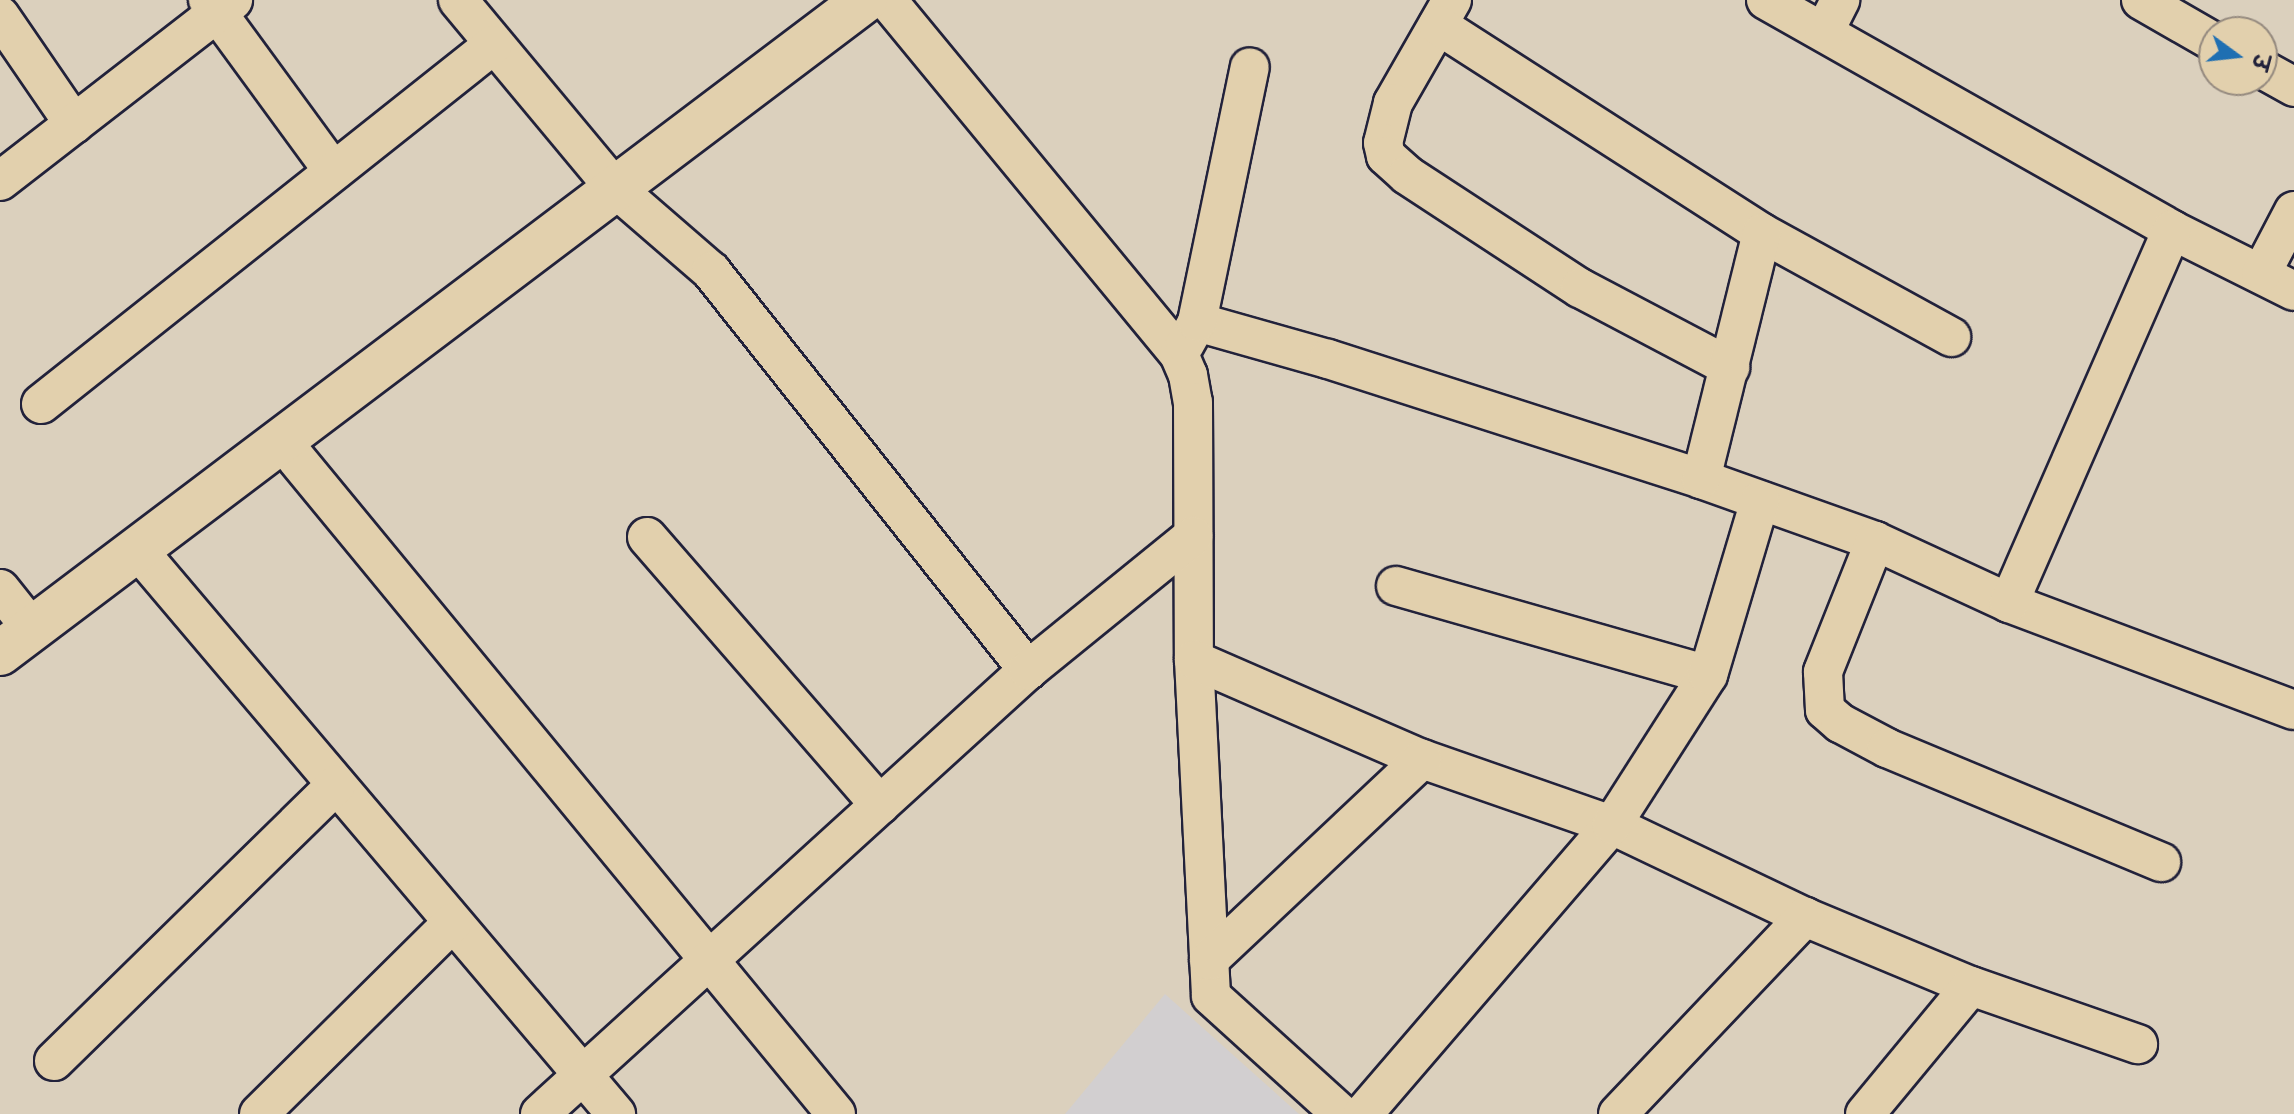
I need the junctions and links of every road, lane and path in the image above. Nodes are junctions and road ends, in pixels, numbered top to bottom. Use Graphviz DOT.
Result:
graph roads {
  1 [pos="458,0"];
  2 [pos="865,0"];
  3 [pos="887,0"];
  4 [pos="1766,0"];
  5 [pos="2141,0"];
  6 [pos="219,4"];
  7 [pos="1445,13"];
  8 [pos="0,16"];
  9 [pos="1832,16"];
  10 [pos="2198,33"];
  11 [pos="493,45"];
  12 [pos="1250,67"];
  13 [pos="74,124"];
  14 [pos="333,171"];
  15 [pos="0,181"];
  16 [pos="614,187"];
  17 [pos="2294,211"];
  18 [pos="2172,230"];
  19 [pos="1762,233"];
  20 [pos="2261,274"];
  21 [pos="2294,291"];
  22 [pos="1951,337"];
  23 [pos="1188,338"];
  24 [pos="1730,367"];
  25 [pos="41,404"];
  26 [pos="281,440"];
  27 [pos="1701,479"];
  28 [pos="1760,501"];
  29 [pos="1193,536"];
  30 [pos="647,537"];
  31 [pos="1875,541"];
  32 [pos="137,549"];
  33 [pos="1396,586"];
  34 [pos="0,589"];
  35 [pos="2009,603"];
  36 [pos="16,641"];
  37 [pos="1194,660"];
  38 [pos="1028,670"];
  39 [pos="1708,675"];
  40 [pos="2294,710"];
  41 [pos="1422,759"];
  42 [pos="336,785"];
  43 [pos="880,805"];
  44 [pos="1612,825"];
  45 [pos="2161,862"];
  46 [pos="1805,917"];
  47 [pos="452,923"];
  48 [pos="709,960"];
  49 [pos="1209,960"];
  50 [pos="1971,986"];
  51 [pos="2138,1044"];
  52 [pos="54,1061"];
  53 [pos="581,1076"];
  54 [pos="259,1114"];
  55 [pos="540,1114"];
  56 [pos="616,1114"];
  57 [pos="836,1114"];
  58 [pos="1341,1114"];
  59 [pos="1363,1114"];
  60 [pos="1618,1114"];
  61 [pos="1865,1114"];
  1 -- 11 [label="street"];
  2 -- 16 [label="street"];
  3 -- 23 [label="street"];
  4 -- 9 [label="street"];
  5 -- 10 [label="street"];
  6 -- 13 [label="street"];
  6 -- 14 [label="street"];
  7 -- 19 [label="street"];
  7 -- 24 [label="street"];
  8 -- 13 [label="street"];
  9 -- 18 [label="street"];
  11 -- 14 [label="street"];
  11 -- 16 [label="street"];
  12 -- 23 [label="street"];
  13 -- 15 [label="street"];
  14 -- 25 [label="street"];
  16 -- 26 [label="street"];
  16 -- 38 [label="street"];
  17 -- 20 [label="street"];
  18 -- 20 [label="street"];
  18 -- 35 [label="street"];
  19 -- 22 [label="street"];
  19 -- 24 [label="street"];
  20 -- 21 [label="street"];
  23 -- 27 [label="street"];
  23 -- 29 [label="street"];
  24 -- 27 [label="street"];
  26 -- 32 [label="street"];
  26 -- 48 [label="street"];
  27 -- 28 [label="street"];
  28 -- 31 [label="street"];
  28 -- 39 [label="street"];
  29 -- 37 [label="street"];
  29 -- 38 [label="street"];
  30 -- 43 [label="street"];
  31 -- 35 [label="street"];
  31 -- 45 [label="street"];
  32 -- 36 [label="street"];
  32 -- 42 [label="street"];
  33 -- 39 [label="street"];
  34 -- 36 [label="street"];
  35 -- 40 [label="street"];
  37 -- 41 [label="street"];
  37 -- 49 [label="street"];
  38 -- 43 [label="street"];
  39 -- 44 [label="street"];
  41 -- 44 [label="street"];
  41 -- 49 [label="street"];
  42 -- 47 [label="street"];
  42 -- 52 [label="street"];
  43 -- 48 [label="street"];
  44 -- 46 [label="street"];
  44 -- 59 [label="street"];
  46 -- 50 [label="street"];
  46 -- 60 [label="street"];
  47 -- 53 [label="street"];
  47 -- 54 [label="street"];
  48 -- 53 [label="street"];
  48 -- 57 [label="street"];
  49 -- 58 [label="street"];
  50 -- 51 [label="street"];
  50 -- 61 [label="street"];
  53 -- 55 [label="street"];
  53 -- 56 [label="street"];
}
